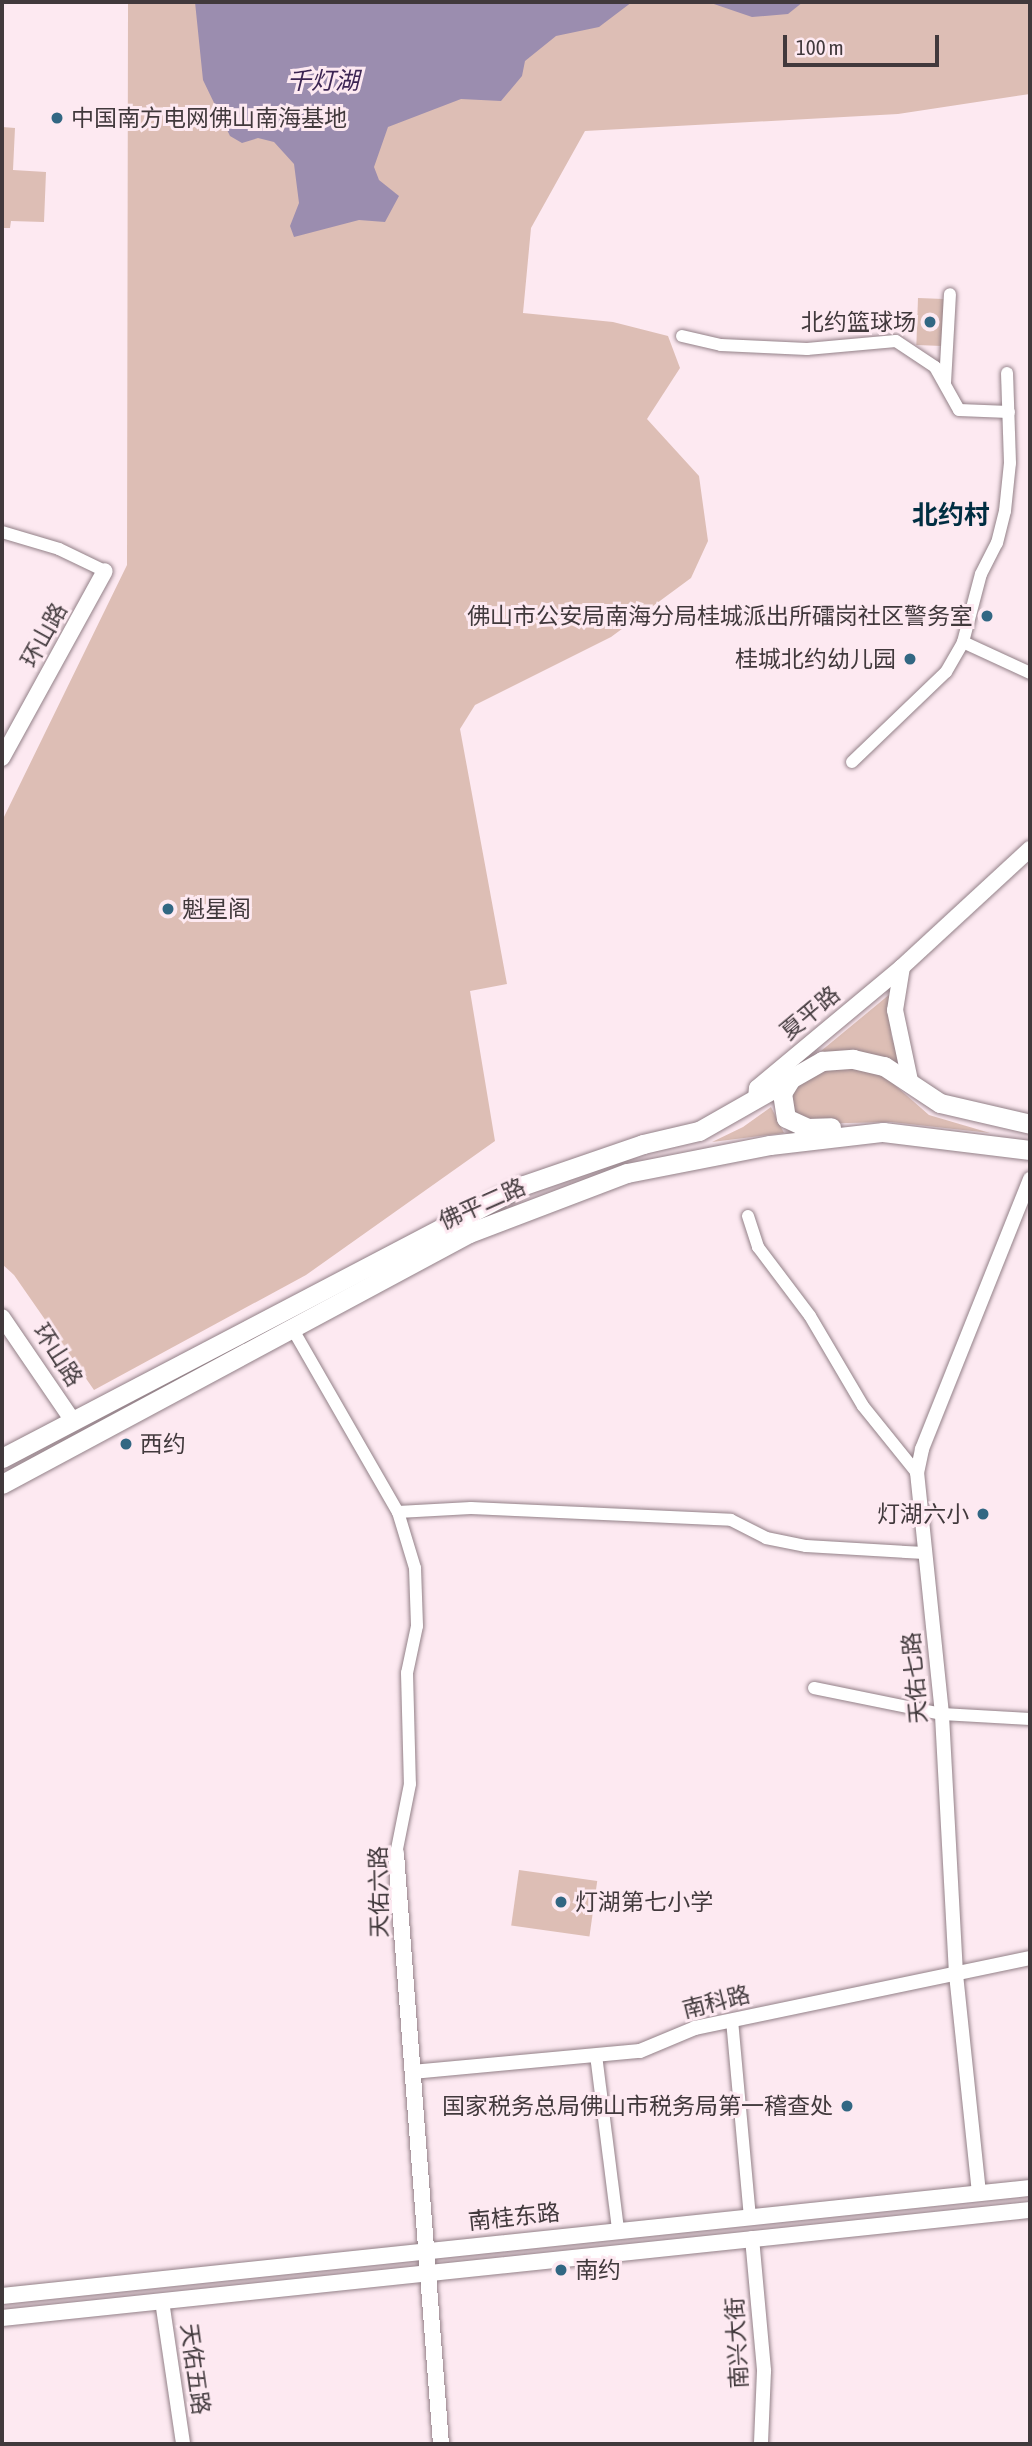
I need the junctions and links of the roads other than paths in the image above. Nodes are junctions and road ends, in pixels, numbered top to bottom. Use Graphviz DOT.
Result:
graph roads {
  1 [pos="950,294"];
  2 [pos="682,336"];
  3 [pos="1007,373"];
  4 [pos="945,383"];
  5 [pos="1009,412"];
  6 [pos="2,532"];
  7 [pos="105,571"];
  8 [pos="963,642"];
  9 [pos="1030,673"];
  10 [pos="2,758"];
  11 [pos="852,762"];
  12 [pos="1030,849"];
  13 [pos="902,967"];
  14 [pos="792,1076"];
  15 [pos="911,1085"];
  16 [pos="756,1099"];
  17 [pos="1030,1124"];
  18 [pos="883,1132"];
  19 [pos="990,1144"];
  20 [pos="1030,1150"];
  21 [pos="1030,1160"];
  22 [pos="1030,1180"];
  23 [pos="748,1216"];
  24 [pos="2,1317"];
  25 [pos="292,1328"];
  26 [pos="73,1421"];
  27 [pos="2,1458"];
  28 [pos="917,1473"];
  29 [pos="2,1484"];
  30 [pos="398,1512"];
  31 [pos="925,1553"];
  32 [pos="814,1688"];
  33 [pos="942,1714"];
  34 [pos="1030,1719"];
  35 [pos="396,1854"];
  36 [pos="1030,1958"];
  37 [pos="956,1974"];
  38 [pos="732,2020"];
  39 [pos="596,2054"];
  40 [pos="412,2072"];
  41 [pos="1030,2188"];
  42 [pos="979,2193"];
  43 [pos="1030,2210"];
  44 [pos="750,2216"];
  45 [pos="618,2230"];
  46 [pos="752,2238"];
  47 [pos="428,2248"];
  48 [pos="430,2270"];
  49 [pos="2,2296"];
  50 [pos="162,2301"];
  51 [pos="2,2318"];
  52 [pos="183,2444"];
  53 [pos="441,2444"];
  54 [pos="761,2444"];
  1 -- 4 [label="street"];
  2 -- 4 [label="street"];
  3 -- 5 [label="street"];
  4 -- 5 [label="street"];
  5 -- 8 [label="street"];
  6 -- 7 [label="street"];
  7 -- 10 [label="main road, 环山路"];
  8 -- 9 [label="street"];
  8 -- 11 [label="street"];
  12 -- 13 [label="main road, 夏平路"];
  13 -- 15 [label="main road"];
  13 -- 16 [label="main road, 夏平路"];
  14 -- 15 [label="main road, 佛平二路"];
  14 -- 16 [label="main road, 佛平二路"];
  14 -- 18 [label="main road"];
  15 -- 17 [label="main road"];
  16 -- 26 [label="main road, 佛平二路"];
  18 -- 19 [label="main road, 佛平二路"];
  18 -- 25 [label="main road, 佛平二路"];
  19 -- 20 [label="main road, 佛平二路"];
  19 -- 21 [label="main road"];
  22 -- 28 [label="street, 天佑七路"];
  23 -- 28 [label="street"];
  24 -- 26 [label="main road, 环山路"];
  25 -- 29 [label="main road, 佛平二路"];
  25 -- 30 [label="street, 天佑六路"];
  26 -- 27 [label="main road, 佛平二路"];
  28 -- 31 [label="street, 天佑七路"];
  30 -- 31 [label="street"];
  30 -- 35 [label="street, 天佑六路"];
  31 -- 33 [label="street, 天佑七路"];
  32 -- 33 [label="street"];
  33 -- 34 [label="street"];
  33 -- 37 [label="street, 天佑七路"];
  35 -- 40 [label="main road, 天佑六路"];
  36 -- 37 [label="street, 南科路"];
  37 -- 38 [label="street, 南科路"];
  37 -- 42 [label="street, 天佑七路"];
  38 -- 39 [label="street, 南科路"];
  38 -- 44 [label="street"];
  39 -- 40 [label="street, 南科路"];
  39 -- 45 [label="street"];
  40 -- 47 [label="main road, 天佑六路"];
  41 -- 42 [label="main road, 南桂东路"];
  42 -- 44 [label="main road, 南桂东路"];
  43 -- 46 [label="main road, 南桂东路"];
  44 -- 45 [label="main road, 南桂东路"];
  45 -- 47 [label="main road, 南桂东路"];
  46 -- 48 [label="main road, 南桂东路"];
  46 -- 54 [label="street, 南兴大街"];
  47 -- 48 [label="main road, 天佑六路"];
  47 -- 49 [label="main road, 南桂东路"];
  48 -- 50 [label="main road, 南桂东路"];
  48 -- 53 [label="main road, 天佑六路"];
  50 -- 51 [label="main road, 南桂东路"];
  50 -- 52 [label="street, 天佑五路"];
}
